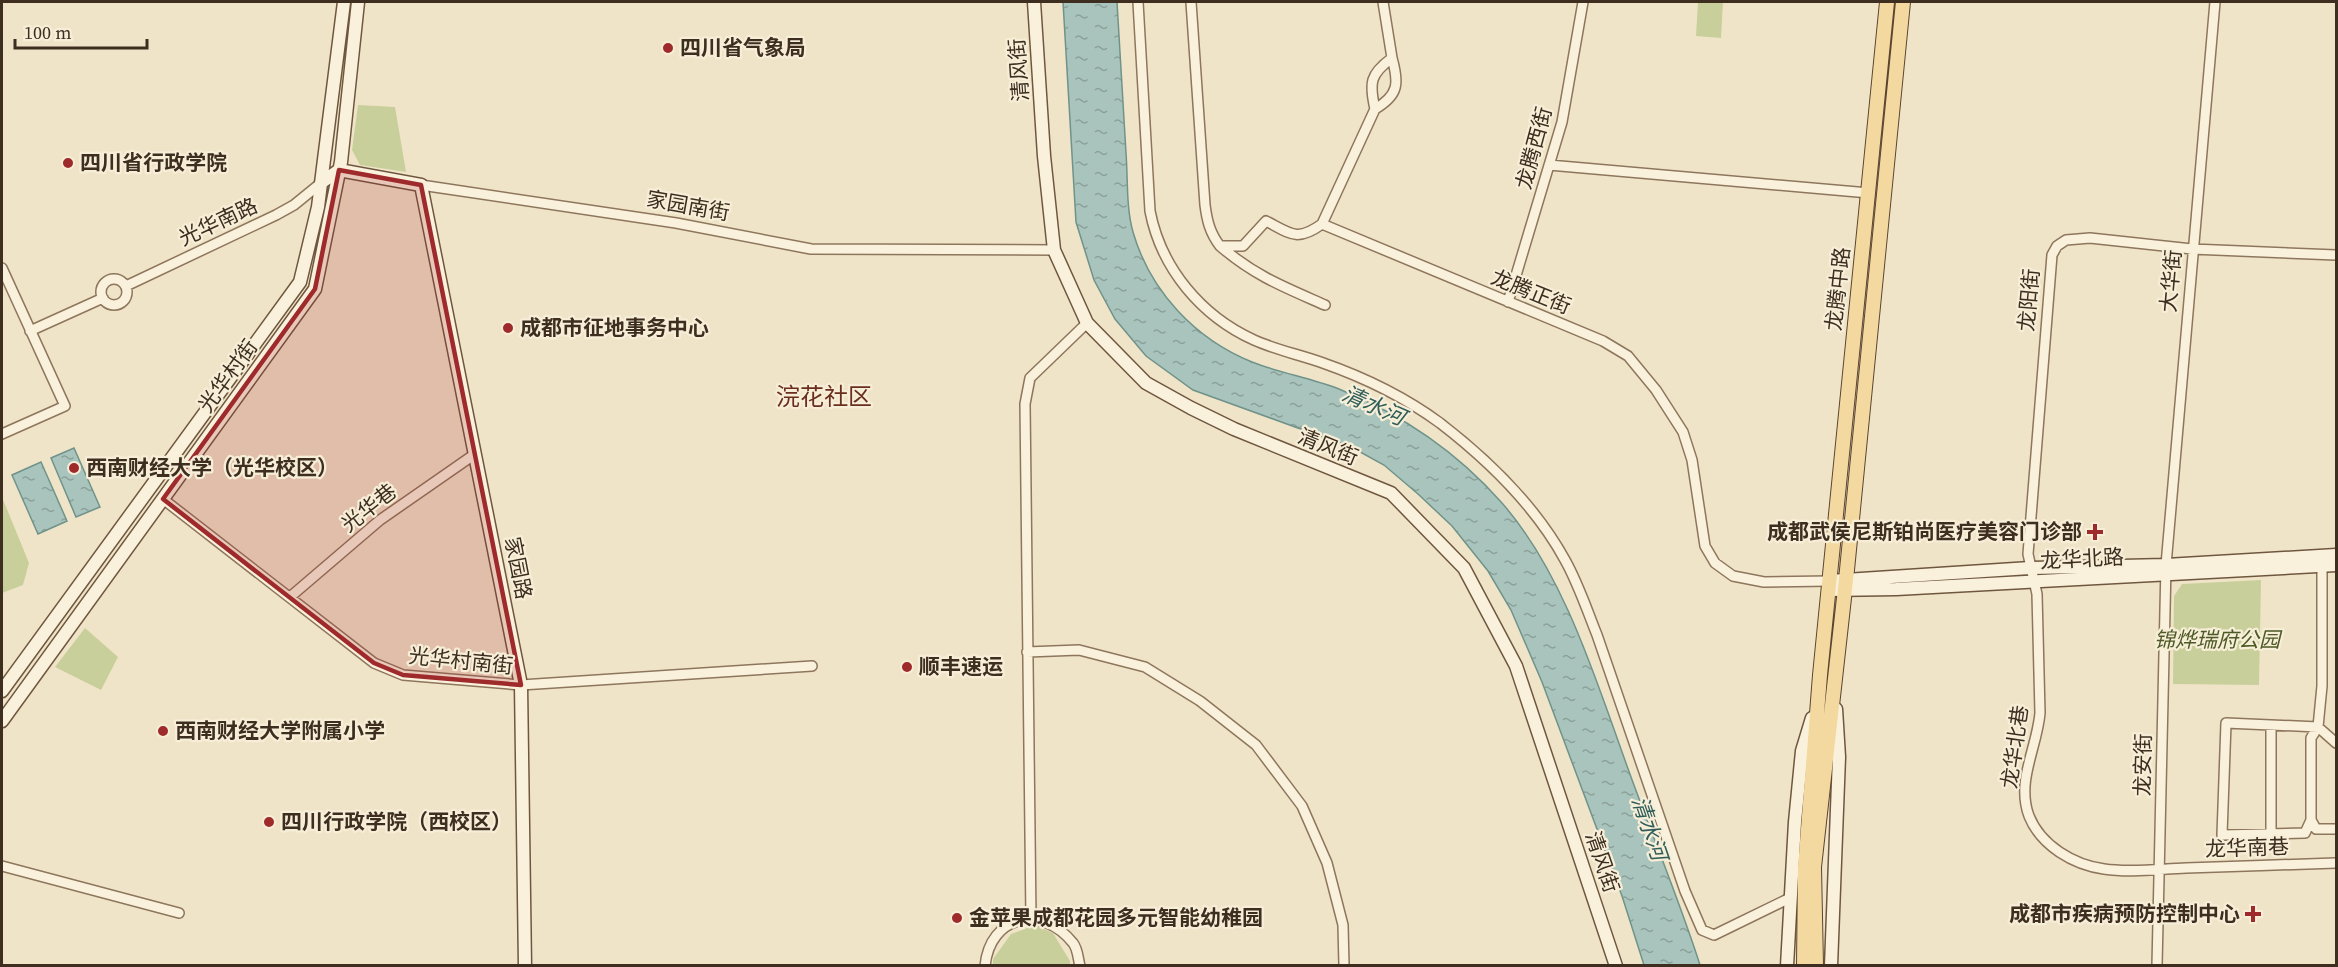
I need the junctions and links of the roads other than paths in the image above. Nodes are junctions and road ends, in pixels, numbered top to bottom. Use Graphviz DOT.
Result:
graph roads {
  1 [pos="344,2"];
  2 [pos="358,2"];
  3 [pos="1034,2"];
  4 [pos="1138,2"];
  5 [pos="1191,2"];
  6 [pos="1383,2"];
  7 [pos="1583,2"];
  8 [pos="1887,2"];
  9 [pos="1903,2"];
  10 [pos="2215,2"];
  11 [pos="1392,58"];
  12 [pos="1375,109"];
  13 [pos="1549,165"];
  14 [pos="339,170"];
  15 [pos="321,183"];
  16 [pos="421,185"];
  17 [pos="1869,193"];
  18 [pos="1322,224"];
  19 [pos="1220,246"];
  20 [pos="1244,246"];
  21 [pos="2192,249"];
  22 [pos="1054,250"];
  23 [pos="2337,255"];
  24 [pos="1243,266"];
  25 [pos="2,268"];
  26 [pos="126,286"];
  27 [pos="103,298"];
  28 [pos="1508,302"];
  29 [pos="1325,305"];
  30 [pos="1087,323"];
  31 [pos="30,330"];
  32 [pos="2,434"];
  33 [pos="475,454"];
  34 [pos="163,499"];
  35 [pos="2337,555"];
  36 [pos="2337,565"];
  37 [pos="2322,566"];
  38 [pos="2030,568"];
  39 [pos="2165,569"];
  40 [pos="2035,581"];
  41 [pos="1846,585"];
  42 [pos="1829,586"];
  43 [pos="290,597"];
  44 [pos="1027,652"];
  45 [pos="812,666"];
  46 [pos="1820,675"];
  47 [pos="1834,679"];
  48 [pos="521,685"];
  49 [pos="2,691"];
  50 [pos="2,721"];
  51 [pos="2271,725"];
  52 [pos="2318,727"];
  53 [pos="2337,743"];
  54 [pos="2311,820"];
  55 [pos="2337,829"];
  56 [pos="2271,834"];
  57 [pos="2337,863"];
  58 [pos="2,866"];
  59 [pos="1810,867"];
  60 [pos="2159,869"];
  61 [pos="1790,898"];
  62 [pos="179,913"];
  63 [pos="1031,918"];
  64 [pos="525,966"];
  65 [pos="985,966"];
  66 [pos="1080,966"];
  67 [pos="1344,966"];
  68 [pos="1616,966"];
  69 [pos="1787,966"];
  70 [pos="1804,966"];
  71 [pos="1816,966"];
  72 [pos="1831,966"];
  73 [pos="2157,966"];
  1 -- 15 [label="street, 光华村街"];
  2 -- 14 [label="street, 光华村街"];
  3 -- 22 [label="street, 清风街"];
  4 -- 61 [label="street"];
  5 -- 19 [label="street"];
  6 -- 11 [label="street"];
  7 -- 13 [label="street, 龙腾西街"];
  8 -- 17 [label="main road, 龙腾中路"];
  9 -- 41 [label="main road, 龙腾中路"];
  10 -- 21 [label="street, 大华街"];
  11 -- 12 [label="street"];
  11 -- 12 [label="street"];
  12 -- 18 [label="street"];
  13 -- 17 [label="street"];
  13 -- 28 [label="street, 龙腾西街"];
  14 -- 15 [label="street"];
  14 -- 16 [label="street, 家园南街"];
  14 -- 34 [label="street, 光华村街"];
  15 -- 26 [label="street, 光华南路"];
  15 -- 49 [label="street, 光华村街"];
  16 -- 22 [label="street, 家园南街"];
  16 -- 33 [label="street, 家园路"];
  17 -- 42 [label="main road, 龙腾中路"];
  18 -- 20 [label="street"];
  18 -- 28 [label="street, 龙腾正街"];
  19 -- 20 [label="street"];
  19 -- 24 [label="street"];
  20 -- 24 [label="street"];
  21 -- 23 [label="street, 龙阳街"];
  21 -- 38 [label="street, 龙阳街"];
  21 -- 39 [label="street, 大华街"];
  22 -- 30 [label="street, 清风街"];
  24 -- 29 [label="street"];
  25 -- 31 [label="street"];
  26 -- 27 [label="street"];
  26 -- 27 [label="street"];
  27 -- 31 [label="street"];
  28 -- 42 [label="street, 龙腾正街"];
  30 -- 44 [label="street"];
  30 -- 68 [label="street, 清风街"];
  31 -- 32 [label="street"];
  33 -- 43 [label="street, 光华巷"];
  33 -- 48 [label="street, 家园路"];
  34 -- 43 [label="street, 光华村南街"];
  34 -- 50 [label="street, 光华村街"];
  35 -- 39 [label="street, 龙华北路"];
  36 -- 37 [label="street, 龙华北路"];
  37 -- 39 [label="street, 龙华北路"];
  37 -- 52 [label="street"];
  38 -- 39 [label="street, 龙华北路"];
  38 -- 40 [label="street, 龙华北巷"];
  38 -- 41 [label="street, 龙华北路"];
  39 -- 40 [label="street, 龙华北路"];
  39 -- 60 [label="street, 龙安街"];
  40 -- 41 [label="street, 龙华北路"];
  40 -- 60 [label="street, 龙华北巷"];
  41 -- 42 [label="street, 龙华北路"];
  41 -- 47 [label="main road, 龙腾中路"];
  42 -- 46 [label="main road, 龙腾中路"];
  43 -- 48 [label="street, 光华村南街"];
  44 -- 63 [label="street"];
  44 -- 67 [label="street"];
  45 -- 48 [label="street, 光华村南街"];
  46 -- 59 [label="main road, 龙腾中路"];
  46 -- 61 [label="street"];
  47 -- 59 [label="main road, 龙腾中路"];
  47 -- 72 [label="street"];
  48 -- 64 [label="street, 家园路"];
  51 -- 52 [label="street"];
  51 -- 56 [label="street"];
  51 -- 56 [label="street"];
  52 -- 53 [label="street"];
  52 -- 54 [label="street"];
  54 -- 55 [label="street"];
  54 -- 56 [label="street"];
  57 -- 60 [label="street, 龙华南巷"];
  58 -- 62 [label="street"];
  59 -- 70 [label="main road"];
  59 -- 71 [label="main road"];
  60 -- 73 [label="street, 龙安街"];
  61 -- 69 [label="street"];
  63 -- 65 [label="street"];
  63 -- 66 [label="street"];
}
